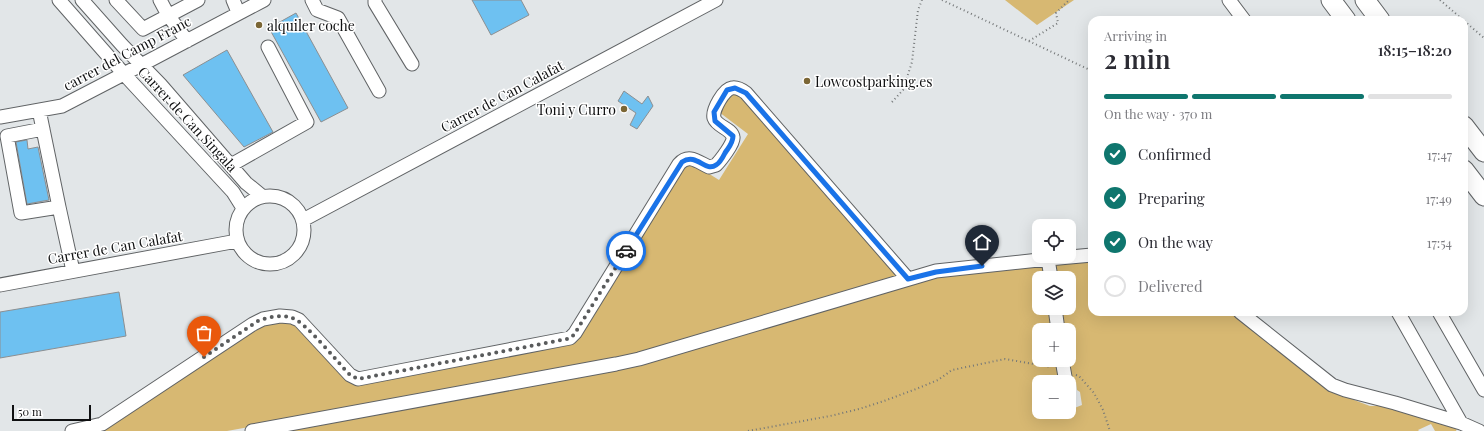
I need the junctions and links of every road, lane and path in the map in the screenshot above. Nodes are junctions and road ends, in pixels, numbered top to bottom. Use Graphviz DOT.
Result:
graph roads {
  1 [pos="59,0"];
  2 [pos="82,0"];
  3 [pos="116,0"];
  4 [pos="160,0"];
  5 [pos="198,0"];
  6 [pos="233,0"];
  7 [pos="264,0"];
  8 [pos="312,0"];
  9 [pos="375,0"];
  10 [pos="716,0"];
  11 [pos="922,0"];
  12 [pos="942,0"];
  13 [pos="1069,0"];
  14 [pos="1229,0"];
  15 [pos="1331,0"];
  16 [pos="1365,0"];
  17 [pos="1440,0"];
  18 [pos="238,12"];
  19 [pos="168,16"];
  20 [pos="1241,16"];
  21 [pos="1343,16"];
  22 [pos="1377,16"];
  23 [pos="1459,16"];
  24 [pos="1468,24"];
  25 [pos="1484,38"];
  26 [pos="187,40"];
  27 [pos="1029,41"];
  28 [pos="268,47"];
  29 [pos="412,64"];
  30 [pos="141,66"];
  31 [pos="1088,69"];
  32 [pos="124,74"];
  33 [pos="379,90"];
  34 [pos="892,102"];
  35 [pos="39,110"];
  36 [pos="0,117"];
  37 [pos="43,129"];
  38 [pos="1468,131"];
  39 [pos="1484,152"];
  40 [pos="231,165"];
  41 [pos="1468,175"];
  42 [pos="262,196"];
  43 [pos="1484,196"];
  44 [pos="58,207"];
  45 [pos="243,208"];
  46 [pos="303,220"];
  47 [pos="236,241"];
  48 [pos="1088,255"];
  49 [pos="1076,256"];
  50 [pos="1032,261"];
  51 [pos="73,271"];
  52 [pos="908,279"];
  53 [pos="0,284"];
  54 [pos="1245,316"];
  55 [pos="1400,316"];
  56 [pos="1441,316"];
  57 [pos="1064,370"];
  58 [pos="1484,390"];
  59 [pos="1461,423"];
  60 [pos="72,431"];
  61 [pos="252,431"];
  62 [pos="748,431"];
  63 [pos="1110,431"];
  64 [pos="1479,431"];
  1 -- 32 [label="street, Carrer de Can Singala"];
  2 -- 30 [label="street, Carrer de Can Singala"];
  3 -- 19 [label="street"];
  4 -- 19 [label="street"];
  5 -- 19 [label="street"];
  6 -- 18 [label="street"];
  7 -- 18 [label="street, carrer del Camp Franc"];
  8 -- 33 [label="street"];
  9 -- 29 [label="street"];
  10 -- 46 [label="street, Carrer de Can Calafat"];
  11 -- 34 [label="path"];
  12 -- 27 [label="path"];
  13 -- 27 [label="path"];
  14 -- 20 [label="street"];
  15 -- 21 [label="highway"];
  16 -- 22 [label="highway"];
  17 -- 23 [label="path"];
  18 -- 26 [label="street, carrer del Camp Franc"];
  19 -- 26 [label="street"];
  24 -- 25 [label="path"];
  26 -- 30 [label="street, carrer del Camp Franc"];
  27 -- 31 [label="path"];
  28 -- 40 [label="street"];
  30 -- 32 [label="street, carrer del Camp Franc"];
  30 -- 40 [label="street, Carrer de Can Singala"];
  32 -- 35 [label="street, carrer del Camp Franc"];
  32 -- 45 [label="street, Carrer de Can Singala"];
  35 -- 36 [label="street, carrer del Camp Franc"];
  35 -- 37 [label="street"];
  37 -- 44 [label="street"];
  37 -- 44 [label="street"];
  38 -- 39 [label="highway"];
  40 -- 42 [label="street, Carrer de Can Singala"];
  41 -- 43 [label="highway"];
  42 -- 45 [label="street"];
  42 -- 46 [label="street"];
  44 -- 51 [label="street"];
  45 -- 47 [label="street"];
  46 -- 47 [label="street"];
  47 -- 51 [label="street, Carrer de Can Calafat"];
  48 -- 49 [label="street"];
  50 -- 52 [label="street"];
  51 -- 53 [label="street, Carrer de Can Calafat"];
  52 -- 60 [label="street"];
  52 -- 61 [label="street"];
  54 -- 59 [label="street"];
  55 -- 59 [label="street"];
  56 -- 58 [label="street"];
  57 -- 62 [label="path"];
  57 -- 63 [label="path"];
  59 -- 64 [label="street"];
}
